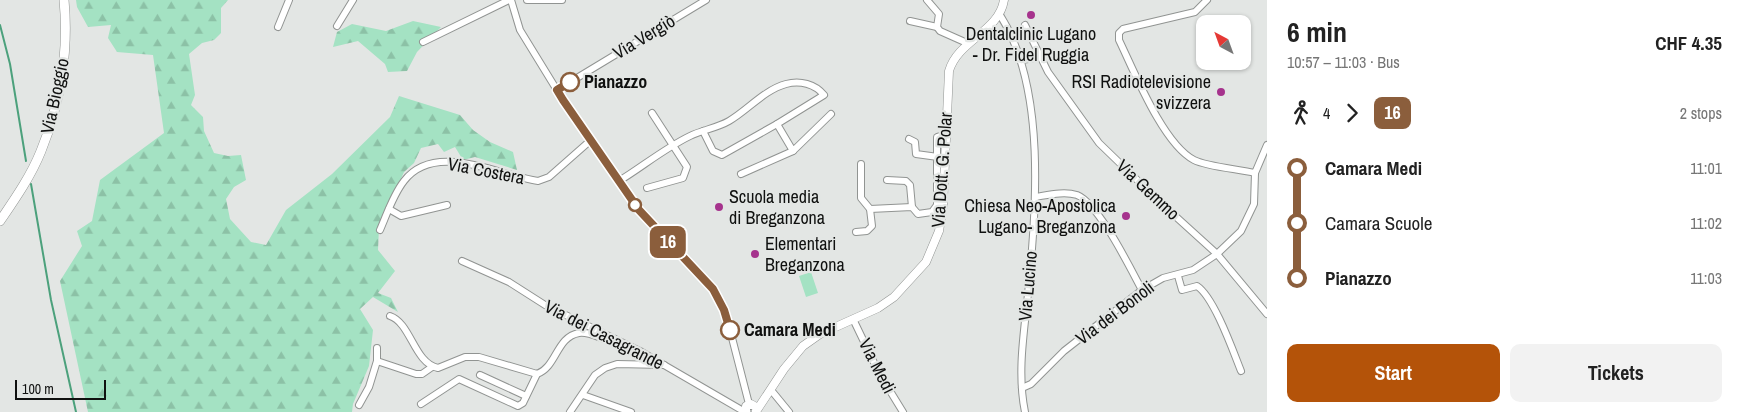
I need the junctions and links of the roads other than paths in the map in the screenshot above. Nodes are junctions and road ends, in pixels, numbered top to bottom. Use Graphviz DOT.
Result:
graph roads {
  1 [pos="64,0"];
  2 [pos="289,0"];
  3 [pos="353,0"];
  4 [pos="510,0"];
  5 [pos="526,0"];
  6 [pos="562,0"];
  7 [pos="706,0"];
  8 [pos="927,0"];
  9 [pos="1004,0"];
  10 [pos="1207,0"];
  11 [pos="1000,15"];
  12 [pos="910,21"];
  13 [pos="336,26"];
  14 [pos="1025,26"];
  15 [pos="278,27"];
  16 [pos="938,27"];
  17 [pos="422,42"];
  18 [pos="967,43"];
  19 [pos="1040,57"];
  20 [pos="1022,60"];
  21 [pos="557,90"];
  22 [pos="652,113"];
  23 [pos="831,114"];
  24 [pos="777,124"];
  25 [pos="703,131"];
  26 [pos="946,134"];
  27 [pos="909,139"];
  28 [pos="591,140"];
  29 [pos="1267,145"];
  30 [pos="674,146"];
  31 [pos="793,151"];
  32 [pos="938,157"];
  33 [pos="861,164"];
  34 [pos="1255,173"];
  35 [pos="740,174"];
  36 [pos="887,180"];
  37 [pos="619,181"];
  38 [pos="647,188"];
  39 [pos="1035,197"];
  40 [pos="447,205"];
  41 [pos="912,207"];
  42 [pos="390,209"];
  43 [pos="870,209"];
  44 [pos="0,221"];
  45 [pos="380,230"];
  46 [pos="856,232"];
  47 [pos="1217,254"];
  48 [pos="462,261"];
  49 [pos="1178,276"];
  50 [pos="1142,290"];
  51 [pos="1267,314"];
  52 [pos="390,316"];
  53 [pos="853,319"];
  54 [pos="619,340"];
  55 [pos="377,348"];
  56 [pos="377,361"];
  57 [pos="664,365"];
  58 [pos="432,367"];
  59 [pos="1241,371"];
  60 [pos="537,374"];
  61 [pos="480,375"];
  62 [pos="1022,388"];
  63 [pos="771,390"];
  64 [pos="583,394"];
  65 [pos="526,396"];
  66 [pos="1023,403"];
  67 [pos="421,404"];
  68 [pos="359,405"];
  69 [pos="747,409"];
  70 [pos="757,411"];
  71 [pos="570,412"];
  72 [pos="632,412"];
  73 [pos="789,412"];
  74 [pos="903,412"];
  75 [pos="1018,412"];
  76 [pos="1025,412"];
  1 -- 44 [label="main road, Via Bioggio"];
  2 -- 15 [label="street"];
  3 -- 13 [label="street"];
  4 -- 17 [label="street"];
  4 -- 21 [label="street"];
  5 -- 6 [label="street"];
  7 -- 21 [label="street, Via Vergiò"];
  8 -- 16 [label="street"];
  9 -- 11 [label="street"];
  10 -- 34 [label="street"];
  11 -- 18 [label="street, Via Dott. G. Polar"];
  11 -- 20 [label="street, Via Lucino"];
  12 -- 16 [label="street"];
  14 -- 19 [label="street, Via Gemmo"];
  16 -- 18 [label="street"];
  18 -- 26 [label="street, Via Dott. G. Polar"];
  19 -- 20 [label="street"];
  19 -- 47 [label="street, Via Gemmo"];
  20 -- 39 [label="street, Via Lucino"];
  21 -- 28 [label="street"];
  22 -- 30 [label="street"];
  23 -- 31 [label="street"];
  24 -- 25 [label="street"];
  24 -- 25 [label="street"];
  24 -- 31 [label="street"];
  25 -- 30 [label="street"];
  26 -- 32 [label="street"];
  26 -- 53 [label="street, Via Dott. G. Polar"];
  27 -- 32 [label="street"];
  28 -- 37 [label="street"];
  28 -- 42 [label="street, Via Costera"];
  29 -- 34 [label="street"];
  30 -- 37 [label="street"];
  30 -- 38 [label="street"];
  31 -- 35 [label="street"];
  32 -- 41 [label="street"];
  33 -- 43 [label="street"];
  34 -- 47 [label="street, Via dei Bonoli"];
  36 -- 41 [label="street"];
  37 -- 69 [label="street"];
  39 -- 50 [label="street"];
  39 -- 62 [label="street, Via Lucino"];
  40 -- 42 [label="street"];
  41 -- 43 [label="street"];
  42 -- 45 [label="street, Via Costera"];
  43 -- 46 [label="street"];
  47 -- 49 [label="street, Via dei Bonoli"];
  47 -- 51 [label="street, Via Gemmo"];
  48 -- 54 [label="street, Via dei Casagrande"];
  49 -- 50 [label="street, Via dei Bonoli"];
  49 -- 59 [label="street"];
  50 -- 62 [label="street, Via dei Bonoli"];
  52 -- 58 [label="street"];
  53 -- 63 [label="street, Via Dott. G. Polar"];
  53 -- 74 [label="street, Via Medi"];
  54 -- 57 [label="street, Via dei Casagrande"];
  54 -- 60 [label="street"];
  55 -- 56 [label="street"];
  56 -- 58 [label="street"];
  56 -- 68 [label="street"];
  57 -- 64 [label="street"];
  57 -- 69 [label="street, Via dei Casagrande"];
  58 -- 60 [label="street"];
  60 -- 65 [label="street"];
  61 -- 65 [label="street"];
  62 -- 66 [label="street, Via Lucino"];
  63 -- 70 [label="street, Via Dott. G. Polar"];
  63 -- 73 [label="street"];
  64 -- 71 [label="street"];
  64 -- 72 [label="street"];
  65 -- 67 [label="street"];
  66 -- 75 [label="street"];
  66 -- 76 [label="street, Via Lucino"];
  69 -- 70 [label="street"];
}
